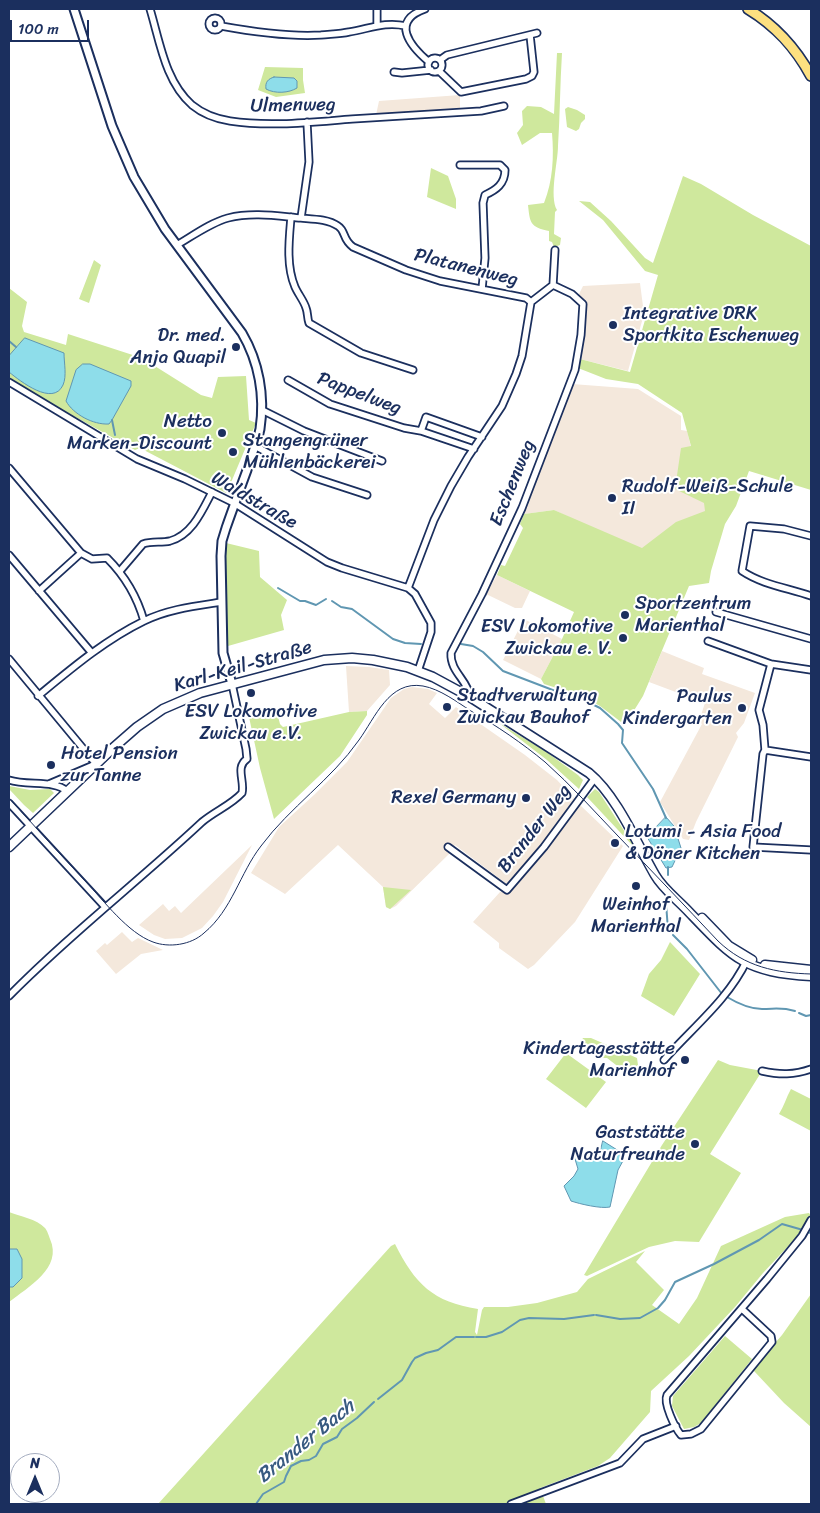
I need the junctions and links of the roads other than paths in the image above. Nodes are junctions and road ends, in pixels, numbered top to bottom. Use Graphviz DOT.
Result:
graph roads {
  1 [pos="74,9"];
  2 [pos="150,9"];
  3 [pos="377,9"];
  4 [pos="425,9"];
  5 [pos="748,9"];
  6 [pos="221,26"];
  7 [pos="377,26"];
  8 [pos="406,26"];
  9 [pos="537,33"];
  10 [pos="530,35"];
  11 [pos="440,60"];
  12 [pos="429,62"];
  13 [pos="431,70"];
  14 [pos="439,71"];
  15 [pos="394,72"];
  16 [pos="811,76"];
  17 [pos="504,106"];
  18 [pos="307,122"];
  19 [pos="460,165"];
  20 [pos="291,217"];
  21 [pos="301,218"];
  22 [pos="178,245"];
  23 [pos="555,250"];
  24 [pos="553,285"];
  25 [pos="482,289"];
  26 [pos="531,302"];
  27 [pos="413,370"];
  28 [pos="288,380"];
  29 [pos="9,382"];
  30 [pos="262,410"];
  31 [pos="421,431"];
  32 [pos="482,437"];
  33 [pos="255,446"];
  34 [pos="474,448"];
  35 [pos="382,461"];
  36 [pos="9,468"];
  37 [pos="212,492"];
  38 [pos="367,495"];
  39 [pos="234,503"];
  40 [pos="811,536"];
  41 [pos="81,553"];
  42 [pos="9,556"];
  43 [pos="120,571"];
  44 [pos="408,588"];
  45 [pos="40,591"];
  46 [pos="811,596"];
  47 [pos="222,602"];
  48 [pos="716,612"];
  49 [pos="144,620"];
  50 [pos="811,639"];
  51 [pos="708,641"];
  52 [pos="91,652"];
  53 [pos="9,659"];
  54 [pos="771,664"];
  55 [pos="811,670"];
  56 [pos="418,671"];
  57 [pos="232,684"];
  58 [pos="38,696"];
  59 [pos="470,698"];
  60 [pos="765,750"];
  61 [pos="811,757"];
  62 [pos="96,764"];
  63 [pos="595,778"];
  64 [pos="9,780"];
  65 [pos="49,784"];
  66 [pos="67,791"];
  67 [pos="9,803"];
  68 [pos="30,826"];
  69 [pos="9,847"];
  70 [pos="448,847"];
  71 [pos="811,850"];
  72 [pos="105,907"];
  73 [pos="747,961"];
  74 [pos="811,970"];
  75 [pos="811,976"];
  76 [pos="9,996"];
  77 [pos="664,1060"];
  78 [pos="811,1069"];
  79 [pos="762,1071"];
  80 [pos="811,1220"];
  81 [pos="742,1309"];
  82 [pos="676,1426"];
  83 [pos="511,1504"];
  1 -- 22 [label="street"];
  2 -- 18 [label="street, Ulmenweg"];
  3 -- 7 [label="street"];
  4 -- 8 [label="street"];
  5 -- 16 [label="main road"];
  6 -- 7 [label="street"];
  7 -- 8 [label="street"];
  8 -- 12 [label="street"];
  9 -- 10 [label="street"];
  10 -- 11 [label="street"];
  10 -- 14 [label="street"];
  11 -- 12 [label="street"];
  11 -- 14 [label="street"];
  12 -- 13 [label="street"];
  13 -- 14 [label="street"];
  13 -- 15 [label="street"];
  17 -- 18 [label="street, Ulmenweg"];
  18 -- 21 [label="street"];
  19 -- 25 [label="street"];
  20 -- 21 [label="street, Platanenweg"];
  20 -- 22 [label="street, Platanenweg"];
  20 -- 27 [label="street"];
  21 -- 25 [label="street, Platanenweg"];
  22 -- 30 [label="street"];
  23 -- 24 [label="street"];
  24 -- 26 [label="street"];
  24 -- 59 [label="street, Eschenweg"];
  25 -- 26 [label="street, Platanenweg"];
  26 -- 32 [label="street"];
  28 -- 31 [label="street, Pappelweg"];
  29 -- 37 [label="street, Waldstraße"];
  30 -- 33 [label="street"];
  30 -- 35 [label="street"];
  31 -- 32 [label="street, Pappelweg"];
  31 -- 34 [label="street, Pappelweg"];
  32 -- 34 [label="street"];
  33 -- 38 [label="street"];
  33 -- 39 [label="street"];
  34 -- 44 [label="street"];
  36 -- 41 [label="street"];
  37 -- 39 [label="street, Waldstraße"];
  37 -- 43 [label="street"];
  39 -- 44 [label="street, Waldstraße"];
  39 -- 47 [label="street"];
  40 -- 46 [label="street"];
  41 -- 43 [label="street"];
  41 -- 45 [label="street"];
  42 -- 45 [label="street"];
  43 -- 49 [label="street"];
  44 -- 56 [label="street"];
  45 -- 52 [label="street"];
  47 -- 49 [label="street"];
  47 -- 57 [label="street"];
  48 -- 50 [label="street"];
  49 -- 52 [label="street"];
  51 -- 54 [label="street"];
  52 -- 58 [label="street"];
  53 -- 58 [label="street"];
  54 -- 55 [label="street"];
  54 -- 60 [label="street"];
  56 -- 57 [label="main road, Karl-Keil-Straße"];
  56 -- 59 [label="main road, Karl-Keil-Straße"];
  57 -- 62 [label="main road, Karl-Keil-Straße"];
  57 -- 72 [label="street"];
  58 -- 62 [label="street"];
  59 -- 63 [label="main road, Karl-Keil-Straße"];
  60 -- 61 [label="street"];
  60 -- 71 [label="street"];
  62 -- 65 [label="street, Karl-Keil-Straße"];
  62 -- 66 [label="main road, Karl-Keil-Straße"];
  63 -- 70 [label="street, Brander Weg"];
  63 -- 73 [label="main road, Karl-Keil-Straße"];
  64 -- 65 [label="street, Karl-Keil-Straße"];
  65 -- 66 [label="street, Karl-Keil-Straße"];
  66 -- 68 [label="main road"];
  67 -- 68 [label="street"];
  68 -- 69 [label="main road"];
  68 -- 72 [label="street"];
  72 -- 76 [label="street"];
  73 -- 74 [label="main road"];
  73 -- 75 [label="main road"];
  73 -- 77 [label="street"];
  78 -- 79 [label="street"];
  80 -- 81 [label="street"];
  81 -- 82 [label="street"];
  81 -- 82 [label="street"];
  82 -- 83 [label="street"];
}
